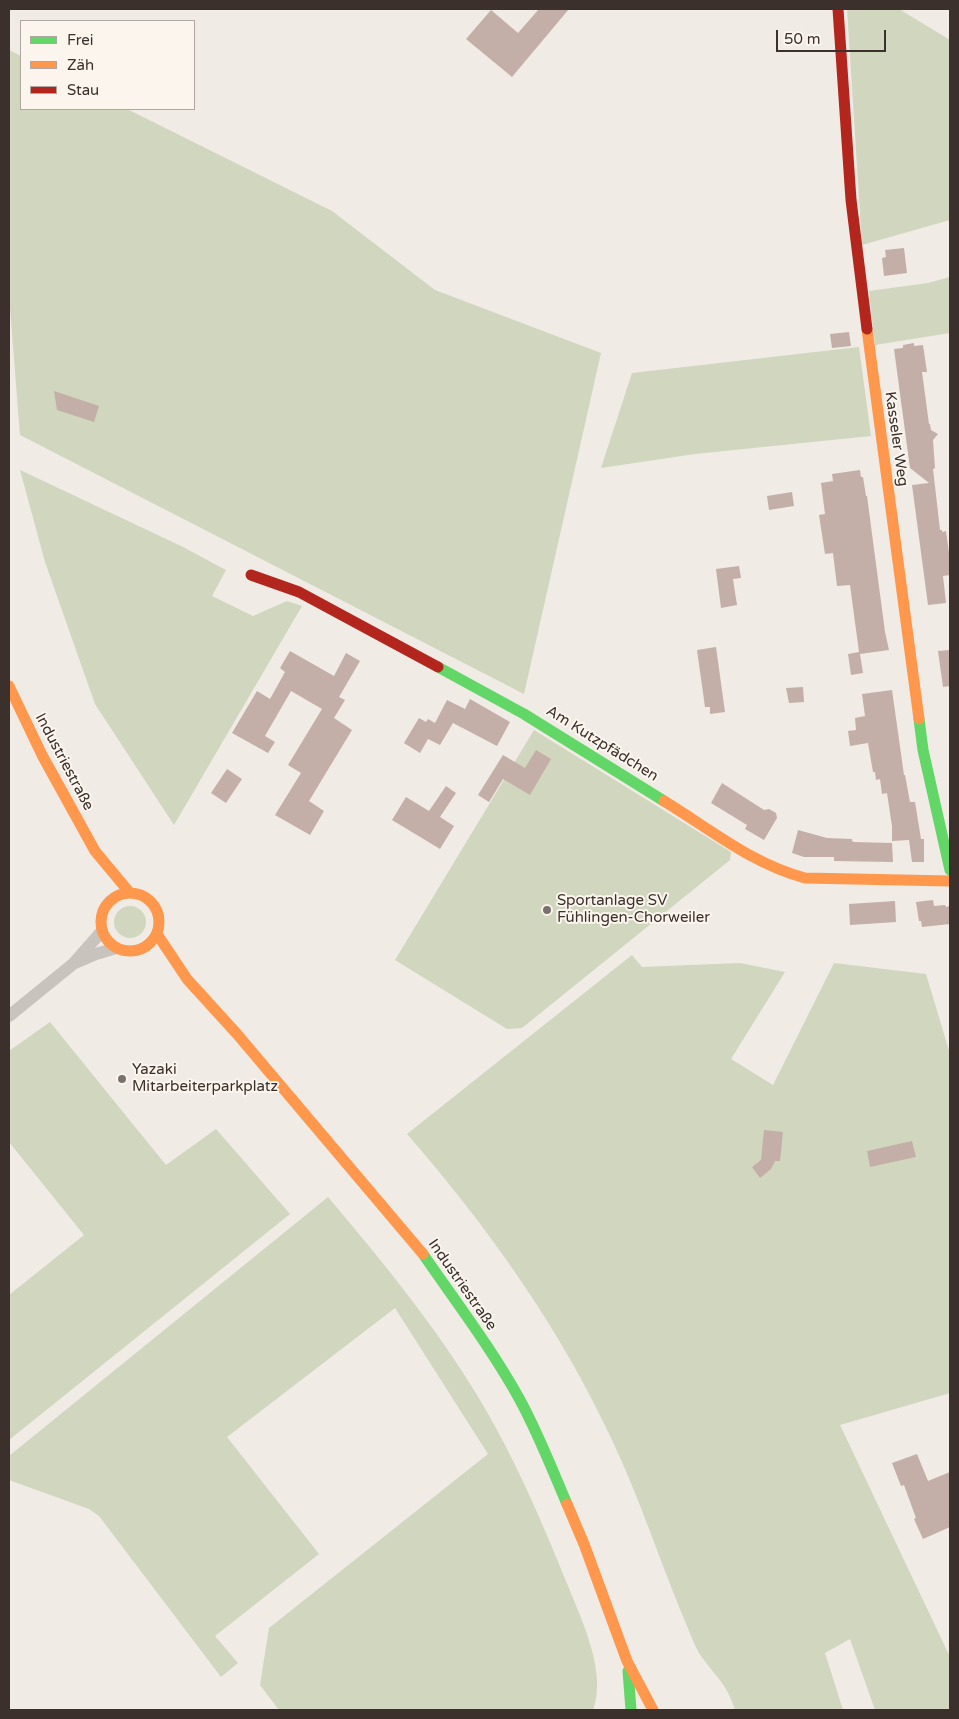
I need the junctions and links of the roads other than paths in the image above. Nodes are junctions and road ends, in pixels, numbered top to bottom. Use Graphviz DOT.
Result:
graph roads {
  1 [pos="838,9"];
  2 [pos="251,576"];
  3 [pos="9,686"];
  4 [pos="95,851"];
  5 [pos="950,870"];
  6 [pos="102,876"];
  7 [pos="950,881"];
  8 [pos="130,893"];
  9 [pos="102,931"];
  10 [pos="157,934"];
  11 [pos="116,948"];
  12 [pos="73,964"];
  13 [pos="164,964"];
  14 [pos="187,979"];
  15 [pos="9,1016"];
  16 [pos="627,1661"];
  17 [pos="631,1710"];
  18 [pos="653,1710"];
  1 -- 5 [label="street, Kasseler Weg"];
  2 -- 7 [label="street, Am Kutzpfädchen"];
  3 -- 4 [label="street, Industriestraße"];
  4 -- 6 [label="street, Industriestraße"];
  4 -- 8 [label="street, Industriestraße"];
  8 -- 9 [label="street"];
  8 -- 10 [label="street"];
  9 -- 11 [label="street"];
  9 -- 12 [label="street"];
  10 -- 11 [label="street"];
  10 -- 14 [label="street, Industriestraße"];
  11 -- 12 [label="street"];
  12 -- 15 [label="street"];
  13 -- 14 [label="street, Industriestraße"];
  14 -- 16 [label="street, Industriestraße"];
  16 -- 17 [label="street, Industriestraße"];
  16 -- 18 [label="street, Industriestraße"];
}
